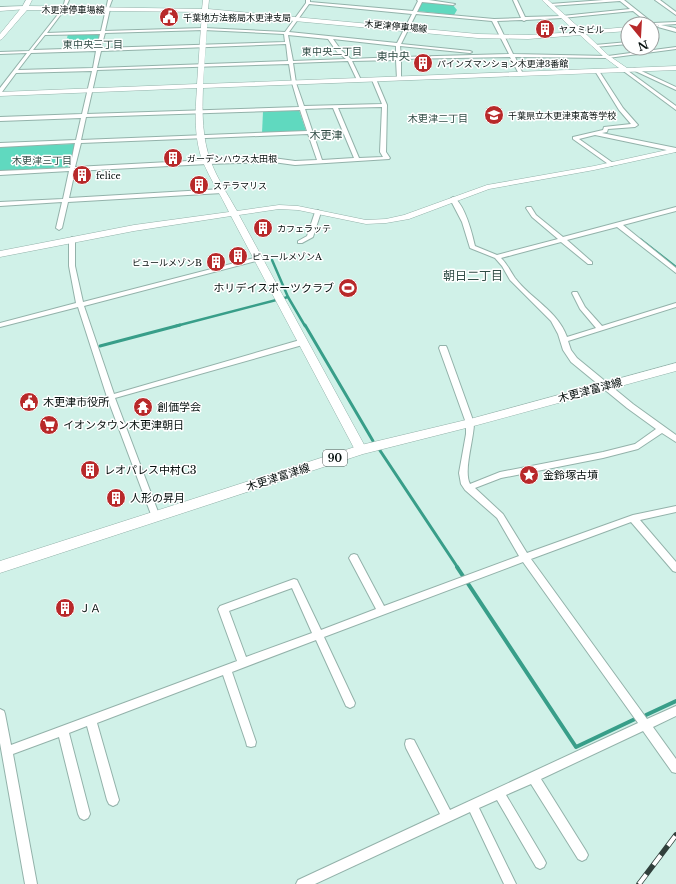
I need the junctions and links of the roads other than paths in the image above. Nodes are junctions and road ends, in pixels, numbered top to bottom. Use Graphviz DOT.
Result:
graph roads {
  1 [pos="29,0"];
  2 [pos="67,0"];
  3 [pos="110,0"];
  4 [pos="206,0"];
  5 [pos="420,0"];
  6 [pos="515,0"];
  7 [pos="545,0"];
  8 [pos="621,0"];
  9 [pos="657,0"];
  10 [pos="308,1"];
  11 [pos="590,1"];
  12 [pos="456,5"];
  13 [pos="550,5"];
  14 [pos="25,8"];
  15 [pos="64,8"];
  16 [pos="108,8"];
  17 [pos="0,9"];
  18 [pos="205,10"];
  19 [pos="635,10"];
  20 [pos="414,12"];
  21 [pos="676,14"];
  22 [pos="457,16"];
  23 [pos="642,16"];
  24 [pos="297,17"];
  25 [pos="562,17"];
  26 [pos="494,20"];
  27 [pos="524,20"];
  28 [pos="676,23"];
  29 [pos="660,24"];
  30 [pos="660,26"];
  31 [pos="204,28"];
  32 [pos="406,28"];
  33 [pos="620,29"];
  34 [pos="676,31"];
  35 [pos="103,32"];
  36 [pos="580,32"];
  37 [pos="286,33"];
  38 [pos="44,34"];
  39 [pos="501,36"];
  40 [pos="0,38"];
  41 [pos="330,38"];
  42 [pos="288,43"];
  43 [pos="620,44"];
  44 [pos="398,45"];
  45 [pos="202,46"];
  46 [pos="595,46"];
  47 [pos="676,48"];
  48 [pos="99,50"];
  49 [pos="660,50"];
  50 [pos="30,52"];
  51 [pos="0,53"];
  52 [pos="620,54"];
  53 [pos="511,55"];
  54 [pos="487,56"];
  55 [pos="607,56"];
  56 [pos="350,59"];
  57 [pos="398,59"];
  58 [pos="291,62"];
  59 [pos="200,65"];
  60 [pos="676,68"];
  61 [pos="624,69"];
  62 [pos="635,69"];
  63 [pos="94,70"];
  64 [pos="597,71"];
  65 [pos="15,72"];
  66 [pos="521,74"];
  67 [pos="399,79"];
  68 [pos="359,80"];
  69 [pos="374,80"];
  70 [pos="294,83"];
  71 [pos="200,86"];
  72 [pos="676,88"];
  73 [pos="90,90"];
  74 [pos="0,92"];
  75 [pos="385,105"];
  76 [pos="335,107"];
  77 [pos="302,108"];
  78 [pos="676,108"];
  79 [pos="199,112"];
  80 [pos="84,115"];
  81 [pos="0,119"];
  82 [pos="310,132"];
  83 [pos="592,133"];
  84 [pos="201,137"];
  85 [pos="78,142"];
  86 [pos="0,145"];
  87 [pos="676,150"];
  88 [pos="357,160"];
  89 [pos="207,162"];
  90 [pos="320,162"];
  91 [pos="611,164"];
  92 [pos="72,169"];
  93 [pos="0,173"];
  94 [pos="222,191"];
  95 [pos="453,198"];
  96 [pos="64,201"];
  97 [pos="0,204"];
  98 [pos="529,208"];
  99 [pos="676,209"];
  100 [pos="318,212"];
  101 [pos="233,213"];
  102 [pos="618,224"];
  103 [pos="58,228"];
  104 [pos="72,239"];
  105 [pos="562,239"];
  106 [pos="300,242"];
  107 [pos="0,254"];
  108 [pos="497,257"];
  109 [pos="258,258"];
  110 [pos="590,263"];
  111 [pos="676,272"];
  112 [pos="575,293"];
  113 [pos="80,304"];
  114 [pos="676,305"];
  115 [pos="0,325"];
  116 [pos="600,328"];
  117 [pos="565,340"];
  118 [pos="303,342"];
  119 [pos="443,348"];
  120 [pos="676,367"];
  121 [pos="605,386"];
  122 [pos="111,397"];
  123 [pos="470,424"];
  124 [pos="662,429"];
  125 [pos="676,439"];
  126 [pos="361,450"];
  127 [pos="468,488"];
  128 [pos="676,509"];
  129 [pos="156,516"];
  130 [pos="633,518"];
  131 [pos="525,557"];
  132 [pos="354,558"];
  133 [pos="0,567"];
  134 [pos="676,568"];
  135 [pos="382,611"];
  136 [pos="319,634"];
  137 [pos="244,663"];
  138 [pos="226,669"];
  139 [pos="350,703"];
  140 [pos="676,711"];
  141 [pos="0,714"];
  142 [pos="91,720"];
  143 [pos="646,726"];
  144 [pos="63,730"];
  145 [pos="251,742"];
  146 [pos="410,744"];
  147 [pos="8,751"];
  148 [pos="676,768"];
  149 [pos="534,777"];
  150 [pos="499,793"];
  151 [pos="113,800"];
  152 [pos="472,806"];
  153 [pos="84,814"];
  154 [pos="448,817"];
  155 [pos="582,855"];
  156 [pos="540,863"];
  157 [pos="31,884"];
  158 [pos="302,884"];
  159 [pos="510,884"];
  1 -- 14 [label="street"];
  2 -- 15 [label="street"];
  3 -- 16 [label="street"];
  4 -- 18 [label="street"];
  5 -- 12 [label="street"];
  5 -- 20 [label="street"];
  6 -- 27 [label="street"];
  7 -- 13 [label="street"];
  8 -- 11 [label="street"];
  8 -- 19 [label="street"];
  9 -- 21 [label="street"];
  10 -- 20 [label="street"];
  10 -- 24 [label="street"];
  11 -- 13 [label="street"];
  12 -- 22 [label="street"];
  13 -- 25 [label="street"];
  14 -- 15 [label="street, 木更津停車場線"];
  14 -- 17 [label="main road"];
  14 -- 40 [label="street"];
  15 -- 16 [label="street, 木更津停車場線"];
  15 -- 38 [label="street"];
  16 -- 18 [label="street, 木更津停車場線"];
  16 -- 35 [label="street"];
  18 -- 24 [label="street, 木更津停車場線"];
  18 -- 31 [label="street"];
  19 -- 23 [label="street"];
  19 -- 25 [label="street"];
  20 -- 22 [label="street"];
  20 -- 32 [label="street"];
  22 -- 26 [label="street"];
  24 -- 32 [label="street, 木更津停車場線"];
  24 -- 37 [label="street"];
  25 -- 27 [label="street"];
  25 -- 36 [label="street"];
  26 -- 27 [label="street"];
  26 -- 39 [label="street"];
  28 -- 29 [label="street"];
  30 -- 34 [label="street"];
  31 -- 35 [label="street"];
  31 -- 37 [label="street"];
  31 -- 45 [label="street"];
  32 -- 39 [label="street, 木更津停車場線"];
  32 -- 44 [label="street"];
  33 -- 36 [label="street, 木更津停車場線"];
  35 -- 38 [label="street"];
  35 -- 48 [label="street"];
  36 -- 39 [label="street, 木更津停車場線"];
  36 -- 46 [label="street"];
  37 -- 41 [label="street"];
  37 -- 42 [label="street"];
  38 -- 50 [label="street"];
  39 -- 53 [label="street"];
  41 -- 44 [label="street"];
  41 -- 56 [label="street"];
  42 -- 45 [label="street"];
  42 -- 58 [label="street"];
  43 -- 46 [label="street"];
  44 -- 54 [label="street"];
  44 -- 57 [label="street"];
  45 -- 48 [label="street"];
  45 -- 59 [label="street"];
  46 -- 55 [label="street"];
  47 -- 49 [label="street"];
  48 -- 50 [label="street"];
  48 -- 63 [label="street"];
  50 -- 51 [label="street"];
  50 -- 65 [label="street"];
  52 -- 55 [label="street"];
  53 -- 54 [label="street"];
  53 -- 55 [label="street"];
  53 -- 66 [label="street"];
  54 -- 57 [label="street"];
  55 -- 61 [label="street"];
  56 -- 57 [label="street"];
  56 -- 58 [label="street"];
  56 -- 68 [label="street"];
  57 -- 67 [label="street"];
  58 -- 59 [label="street"];
  58 -- 70 [label="street"];
  59 -- 63 [label="street"];
  59 -- 71 [label="street"];
  60 -- 62 [label="street"];
  61 -- 62 [label="street"];
  61 -- 64 [label="street"];
  61 -- 78 [label="street"];
  62 -- 72 [label="street"];
  63 -- 65 [label="street"];
  63 -- 73 [label="street"];
  64 -- 66 [label="street"];
  64 -- 83 [label="street"];
  65 -- 74 [label="street"];
  66 -- 67 [label="street"];
  67 -- 69 [label="street"];
  68 -- 69 [label="street"];
  68 -- 70 [label="street"];
  69 -- 75 [label="street"];
  70 -- 71 [label="street"];
  70 -- 77 [label="street"];
  71 -- 73 [label="street"];
  71 -- 79 [label="street"];
  73 -- 74 [label="street"];
  73 -- 80 [label="street"];
  75 -- 76 [label="street"];
  75 -- 88 [label="street"];
  76 -- 77 [label="street"];
  76 -- 88 [label="street"];
  77 -- 79 [label="street"];
  77 -- 82 [label="street"];
  79 -- 80 [label="street"];
  79 -- 84 [label="street"];
  80 -- 81 [label="street"];
  80 -- 85 [label="street"];
  82 -- 84 [label="street"];
  82 -- 90 [label="street"];
  83 -- 87 [label="street"];
  83 -- 91 [label="street"];
  84 -- 85 [label="street"];
  84 -- 89 [label="street"];
  85 -- 86 [label="street"];
  85 -- 92 [label="street"];
  87 -- 91 [label="street"];
  88 -- 90 [label="street"];
  89 -- 90 [label="street"];
  89 -- 92 [label="street"];
  89 -- 94 [label="street"];
  91 -- 95 [label="street"];
  92 -- 93 [label="street"];
  92 -- 96 [label="street"];
  94 -- 96 [label="street"];
  94 -- 101 [label="street"];
  95 -- 100 [label="street"];
  95 -- 108 [label="street"];
  96 -- 97 [label="street"];
  96 -- 103 [label="street"];
  98 -- 105 [label="street"];
  99 -- 102 [label="street"];
  100 -- 101 [label="street"];
  100 -- 106 [label="street"];
  101 -- 104 [label="street"];
  101 -- 109 [label="street"];
  102 -- 105 [label="street"];
  102 -- 111 [label="street"];
  104 -- 107 [label="street"];
  104 -- 113 [label="street"];
  105 -- 108 [label="street"];
  105 -- 110 [label="street"];
  108 -- 117 [label="street"];
  109 -- 113 [label="street"];
  109 -- 118 [label="street"];
  112 -- 116 [label="street"];
  113 -- 115 [label="street"];
  113 -- 122 [label="street"];
  114 -- 116 [label="street"];
  116 -- 117 [label="street"];
  117 -- 121 [label="street"];
  118 -- 122 [label="street"];
  118 -- 126 [label="street"];
  119 -- 123 [label="street"];
  120 -- 121 [label="main road, 木更津富津線 / 90"];
  121 -- 123 [label="main road, 木更津富津線 / 90"];
  121 -- 124 [label="street"];
  122 -- 129 [label="street"];
  123 -- 126 [label="main road, 木更津富津線 / 90"];
  123 -- 127 [label="street"];
  124 -- 125 [label="street"];
  124 -- 127 [label="street"];
  126 -- 129 [label="main road, 木更津富津線 / 90"];
  127 -- 131 [label="street"];
  128 -- 130 [label="street"];
  129 -- 133 [label="main road, 木更津富津線 / 90"];
  130 -- 131 [label="street"];
  130 -- 134 [label="street"];
  131 -- 135 [label="street"];
  131 -- 143 [label="street"];
  132 -- 135 [label="street"];
  135 -- 136 [label="street"];
  136 -- 137 [label="street"];
  136 -- 137 [label="street"];
  136 -- 139 [label="street"];
  137 -- 138 [label="street"];
  138 -- 142 [label="street"];
  138 -- 145 [label="street"];
  140 -- 143 [label="street"];
  141 -- 147 [label="street"];
  142 -- 144 [label="street"];
  142 -- 151 [label="street"];
  143 -- 148 [label="street"];
  143 -- 149 [label="street"];
  144 -- 147 [label="street"];
  144 -- 153 [label="street"];
  146 -- 154 [label="street"];
  147 -- 157 [label="street"];
  149 -- 150 [label="street"];
  149 -- 155 [label="street"];
  150 -- 152 [label="street"];
  150 -- 156 [label="street"];
  152 -- 154 [label="street"];
  152 -- 159 [label="street"];
  154 -- 158 [label="street"];
}
